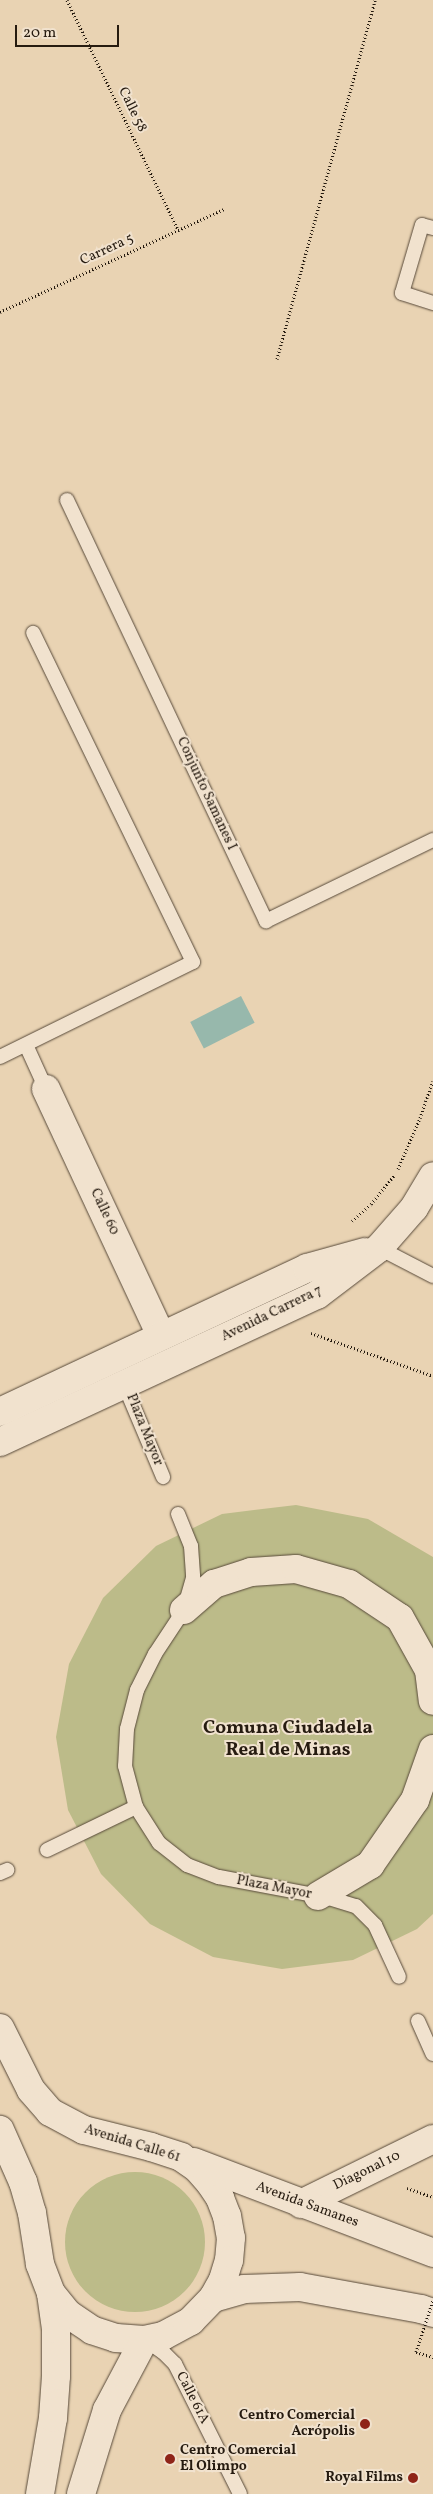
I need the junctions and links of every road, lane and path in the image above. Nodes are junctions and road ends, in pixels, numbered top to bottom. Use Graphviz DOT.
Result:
graph roads {
  1 [pos="67,0"];
  2 [pos="374,0"];
  3 [pos="224,209"];
  4 [pos="433,228"];
  5 [pos="178,230"];
  6 [pos="433,303"];
  7 [pos="0,312"];
  8 [pos="277,359"];
  9 [pos="67,500"];
  10 [pos="33,633"];
  11 [pos="433,840"];
  12 [pos="26,1045"];
  13 [pos="0,1057"];
  14 [pos="46,1088"];
  15 [pos="433,1176"];
  16 [pos="379,1248"];
  17 [pos="433,1276"];
  18 [pos="310,1332"];
  19 [pos="162,1336"];
  20 [pos="433,1376"];
  21 [pos="124,1384"];
  22 [pos="0,1412"];
  23 [pos="0,1442"];
  24 [pos="163,1476"];
  25 [pos="178,1514"];
  26 [pos="184,1610"];
  27 [pos="433,1701"];
  28 [pos="433,1749"];
  29 [pos="136,1807"];
  30 [pos="47,1850"];
  31 [pos="318,1896"];
  32 [pos="399,1977"];
  33 [pos="418,2021"];
  34 [pos="0,2028"];
  35 [pos="433,2054"];
  36 [pos="0,2130"];
  37 [pos="433,2140"];
  38 [pos="181,2157"];
  39 [pos="406,2187"];
  40 [pos="433,2197"];
  41 [pos="301,2204"];
  42 [pos="433,2253"];
  43 [pos="51,2293"];
  44 [pos="213,2298"];
  45 [pos="433,2300"];
  46 [pos="433,2313"];
  47 [pos="144,2340"];
  48 [pos="433,2357"];
  49 [pos="40,2494"];
  50 [pos="81,2494"];
  51 [pos="240,2494"];
  1 -- 5 [label="path, Calle 58"];
  2 -- 8 [label="path"];
  3 -- 5 [label="path, Carrera 5"];
  4 -- 6 [label="lane"];
  5 -- 7 [label="path, Carrera 5"];
  9 -- 11 [label="lane, Conjunto Samanes I"];
  10 -- 12 [label="lane"];
  12 -- 13 [label="lane"];
  12 -- 14 [label="lane"];
  14 -- 19 [label="main road, Calle 60"];
  15 -- 16 [label="main road"];
  16 -- 17 [label="lane"];
  16 -- 19 [label="main road, Avenida Carrera 7"];
  16 -- 21 [label="main road, Avenida Carrera 7"];
  18 -- 20 [label="path"];
  19 -- 22 [label="main road, Avenida Carrera 7"];
  21 -- 23 [label="main road, Avenida Carrera 7"];
  21 -- 24 [label="lane, Plaza Mayor"];
  25 -- 26 [label="lane, Plaza Mayor"];
  26 -- 27 [label="main road"];
  26 -- 29 [label="lane, Plaza Mayor"];
  28 -- 31 [label="main road"];
  29 -- 30 [label="lane"];
  29 -- 31 [label="lane, Plaza Mayor"];
  31 -- 32 [label="lane, Plaza Mayor"];
  33 -- 35 [label="lane"];
  34 -- 38 [label="main road, Avenida Calle 61"];
  36 -- 43 [label="main road, Avenida Calle 61"];
  37 -- 41 [label="main road, Diagonal 10"];
  38 -- 41 [label="main road, Avenida Samanes"];
  38 -- 44 [label="main road, Avenida Calle 61"];
  39 -- 40 [label="path"];
  41 -- 42 [label="main road, Avenida Samanes"];
  43 -- 47 [label="main road, Avenida Calle 61"];
  43 -- 49 [label="main road"];
  44 -- 46 [label="main road"];
  44 -- 47 [label="main road, Avenida Calle 61"];
  45 -- 48 [label="path, bridge"];
  47 -- 50 [label="main road"];
  47 -- 51 [label="lane, Calle 61A"];
}
